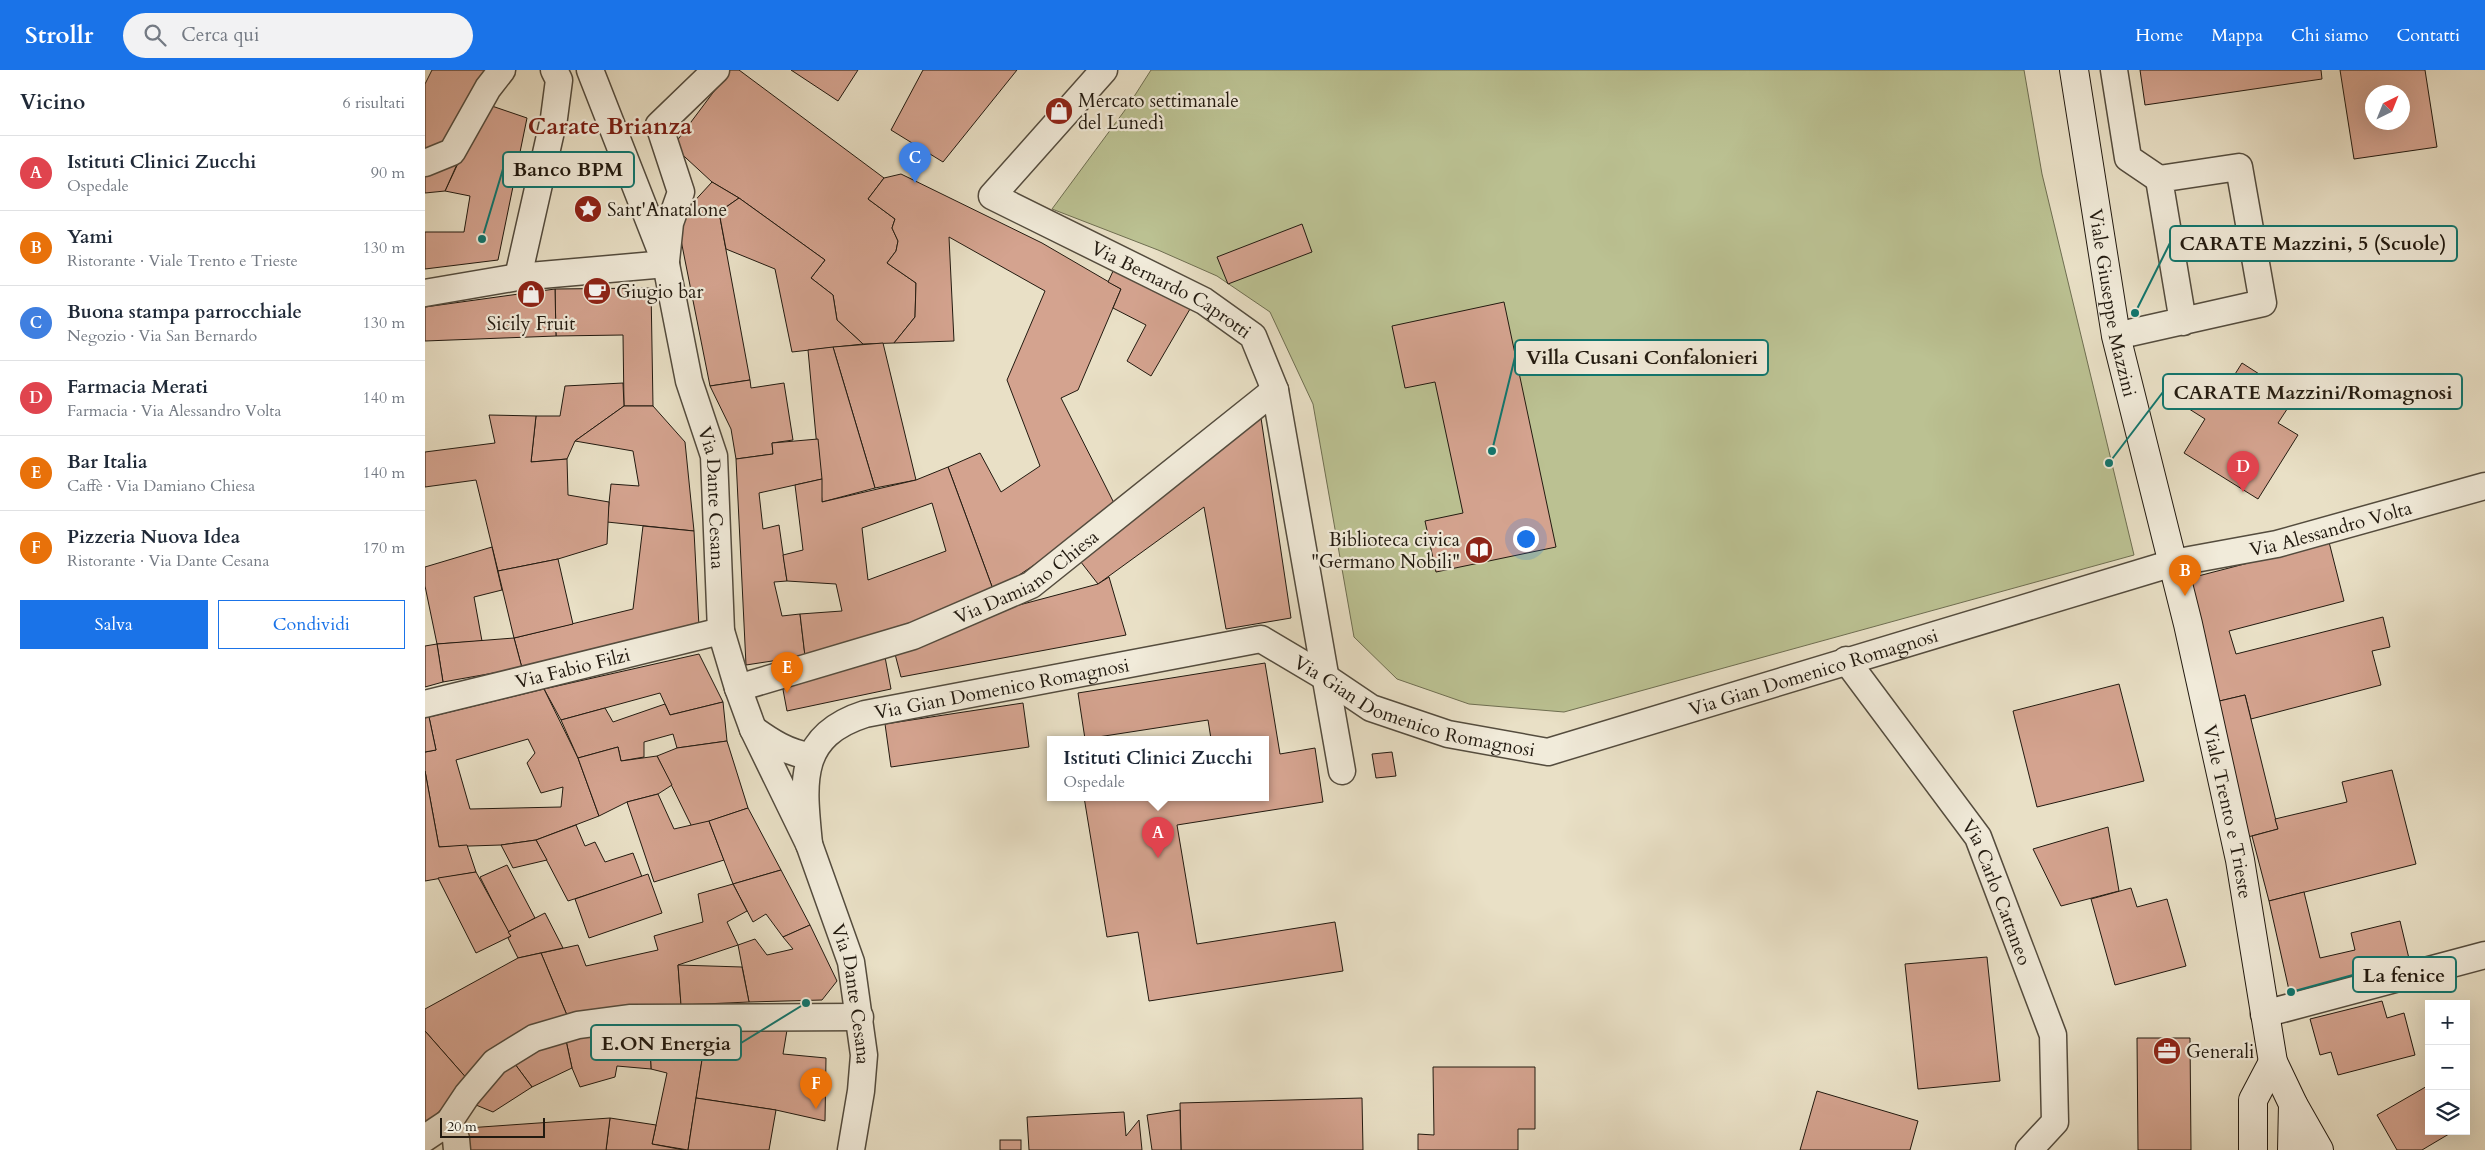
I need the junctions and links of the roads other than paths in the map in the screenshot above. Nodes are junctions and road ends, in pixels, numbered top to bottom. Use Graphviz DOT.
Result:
graph roads {
  1 [pos="502,70"];
  2 [pos="555,70"];
  3 [pos="590,70"];
  4 [pos="716,70"];
  5 [pos="1104,70"];
  6 [pos="2074,70"];
  7 [pos="2114,70"];
  8 [pos="425,163"];
  9 [pos="2159,179"];
  10 [pos="666,264"];
  11 [pos="518,277"];
  12 [pos="425,293"];
  13 [pos="2183,322"];
  14 [pos="2116,336"];
  15 [pos="1275,390"];
  16 [pos="2485,486"];
  17 [pos="2173,563"];
  18 [pos="721,631"];
  19 [pos="1846,660"];
  20 [pos="1325,677"];
  21 [pos="738,688"];
  22 [pos="425,704"];
  23 [pos="753,729"];
  24 [pos="810,756"];
  25 [pos="1342,771"];
  26 [pos="809,844"];
  27 [pos="2485,954"];
  28 [pos="2264,1014"];
  29 [pos="860,1017"];
  30 [pos="2273,1062"];
  31 [pos="2293,1104"];
  32 [pos="449,1122"];
  33 [pos="425,1138"];
  34 [pos="457,1150"];
  35 [pos="851,1150"];
  36 [pos="2029,1150"];
  37 [pos="2253,1150"];
  38 [pos="2293,1150"];
  39 [pos="2319,1150"];
  1 -- 8 [label="street"];
  2 -- 11 [label="street"];
  3 -- 10 [label="street"];
  4 -- 10 [label="street"];
  5 -- 15 [label="street, Via Bernardo Caprotti"];
  6 -- 14 [label="main road, Viale Giuseppe Mazzini"];
  7 -- 9 [label="street"];
  9 -- 13 [label="street"];
  9 -- 13 [label="street"];
  10 -- 11 [label="street"];
  10 -- 18 [label="street, Via Dante Cesana"];
  11 -- 12 [label="street"];
  13 -- 14 [label="street"];
  14 -- 17 [label="main road, Viale Giuseppe Mazzini"];
  15 -- 20 [label="street, Via Bernardo Caprotti"];
  15 -- 21 [label="street, Via Damiano Chiesa"];
  16 -- 17 [label="street, Via Alessandro Volta"];
  17 -- 19 [label="street, Via Gian Domenico Romagnosi"];
  17 -- 28 [label="main road, Viale Trento e Trieste"];
  18 -- 21 [label="street, Via Dante Cesana"];
  18 -- 22 [label="street, Via Fabio Filzi"];
  19 -- 20 [label="street, Via Gian Domenico Romagnosi"];
  19 -- 36 [label="street, Via Carlo Cattaneo"];
  20 -- 24 [label="street, Via Gian Domenico Romagnosi"];
  20 -- 25 [label="street, Via Bernardo Caprotti"];
  21 -- 23 [label="street, Via Dante Cesana"];
  23 -- 24 [label="street"];
  23 -- 26 [label="street, Via Dante Cesana"];
  24 -- 26 [label="street, Via Dante Cesana"];
  26 -- 29 [label="street, Via Dante Cesana"];
  27 -- 28 [label="street"];
  28 -- 30 [label="main road, Viale Trento e Trieste"];
  29 -- 32 [label="street"];
  29 -- 35 [label="street, Via Dante Cesana"];
  30 -- 31 [label="main road, Viale Trento e Trieste"];
  30 -- 37 [label="main road"];
  31 -- 38 [label="main road, Viale Trento e Trieste"];
  31 -- 39 [label="main road, Viale Trento e Trieste"];
  32 -- 33 [label="street"];
  32 -- 34 [label="street"];
}
